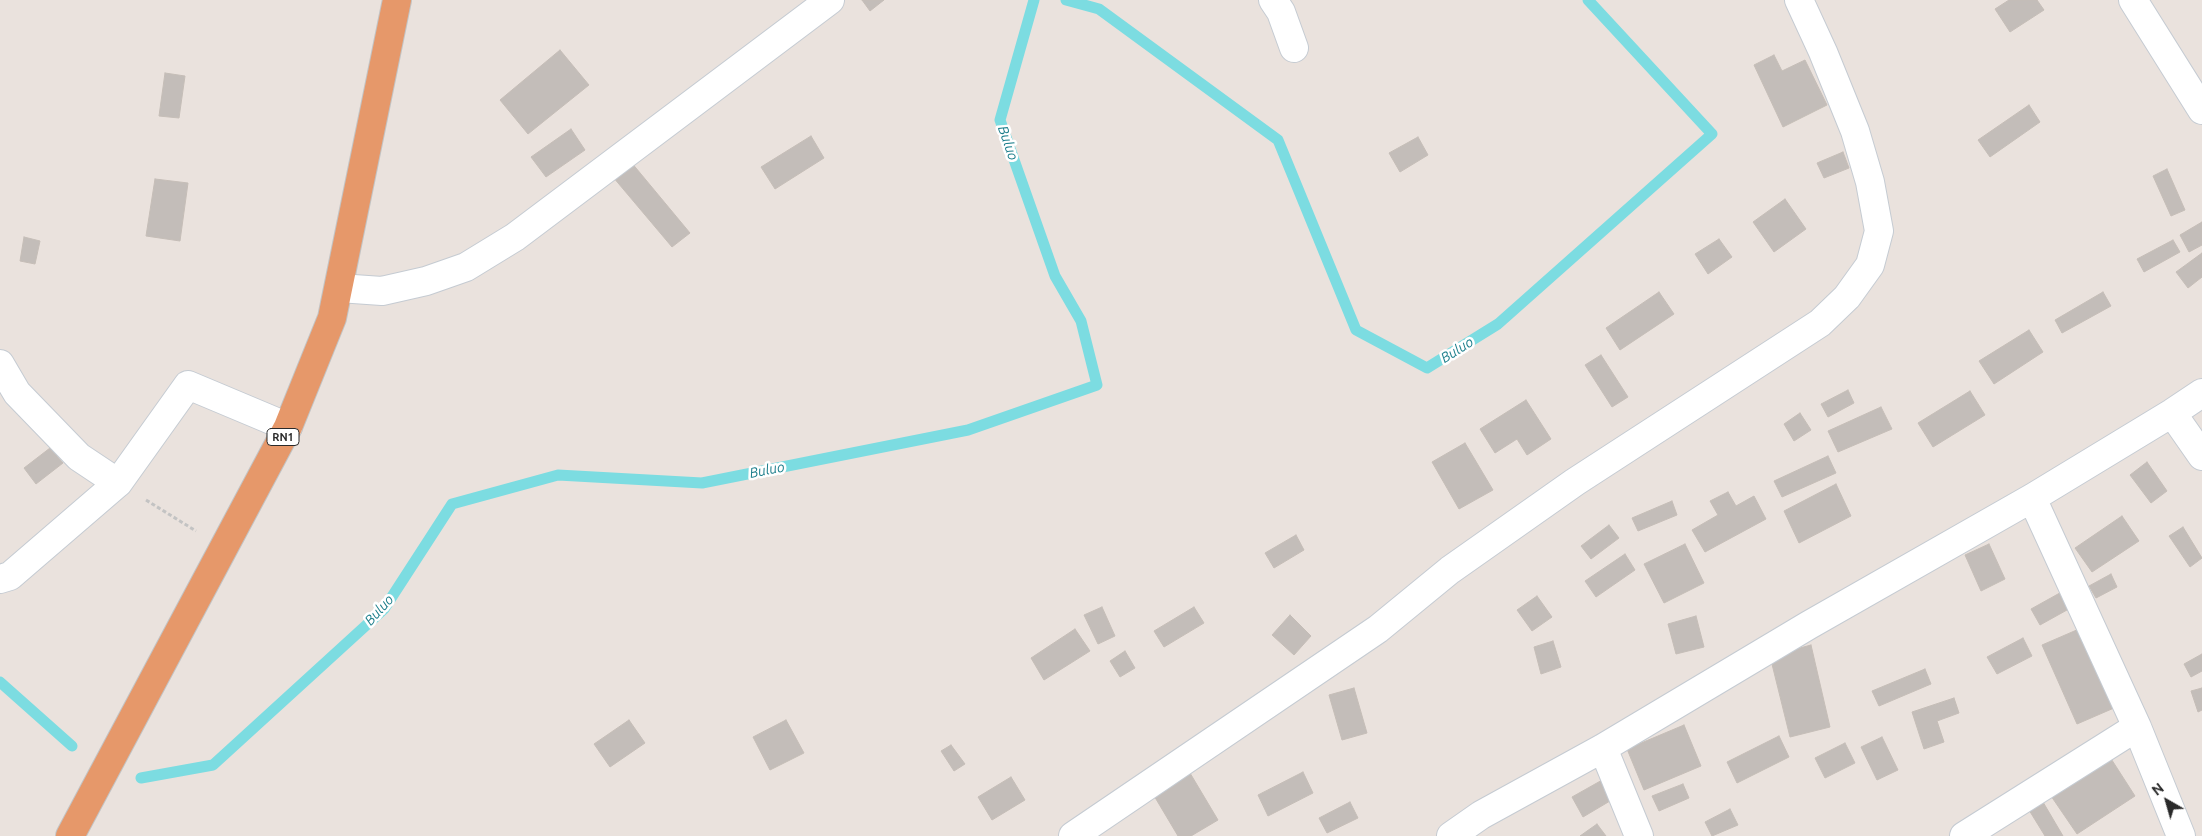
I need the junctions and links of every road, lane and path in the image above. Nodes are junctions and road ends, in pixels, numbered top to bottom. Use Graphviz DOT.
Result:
graph roads {
  1 [pos="397,0"];
  2 [pos="830,0"];
  3 [pos="1273,0"];
  4 [pos="1798,0"];
  5 [pos="2133,0"];
  6 [pos="1294,48"];
  7 [pos="2202,110"];
  8 [pos="338,288"];
  9 [pos="0,364"];
  10 [pos="2202,393"];
  11 [pos="2172,413"];
  12 [pos="288,427"];
  13 [pos="2202,456"];
  14 [pos="118,483"];
  15 [pos="2032,498"];
  16 [pos="224,548"];
  17 [pos="0,579"];
  18 [pos="2137,727"];
  19 [pos="1603,748"];
  20 [pos="70,836"];
  21 [pos="1073,836"];
  22 [pos="1451,836"];
  23 [pos="1640,836"];
  24 [pos="1964,836"];
  25 [pos="2181,836"];
  1 -- 8 [label="highway, RN1"];
  2 -- 8 [label="street"];
  3 -- 6 [label="street"];
  4 -- 21 [label="street"];
  5 -- 7 [label="street"];
  8 -- 12 [label="highway, RN1"];
  9 -- 14 [label="street"];
  10 -- 11 [label="street"];
  11 -- 13 [label="street"];
  11 -- 15 [label="street"];
  12 -- 14 [label="street"];
  12 -- 16 [label="highway, RN1"];
  14 -- 16 [label="path"];
  14 -- 17 [label="street"];
  15 -- 18 [label="street"];
  15 -- 19 [label="street"];
  16 -- 20 [label="highway, RN1"];
  18 -- 24 [label="street"];
  18 -- 25 [label="street"];
  19 -- 22 [label="street"];
  19 -- 23 [label="street"];
}
